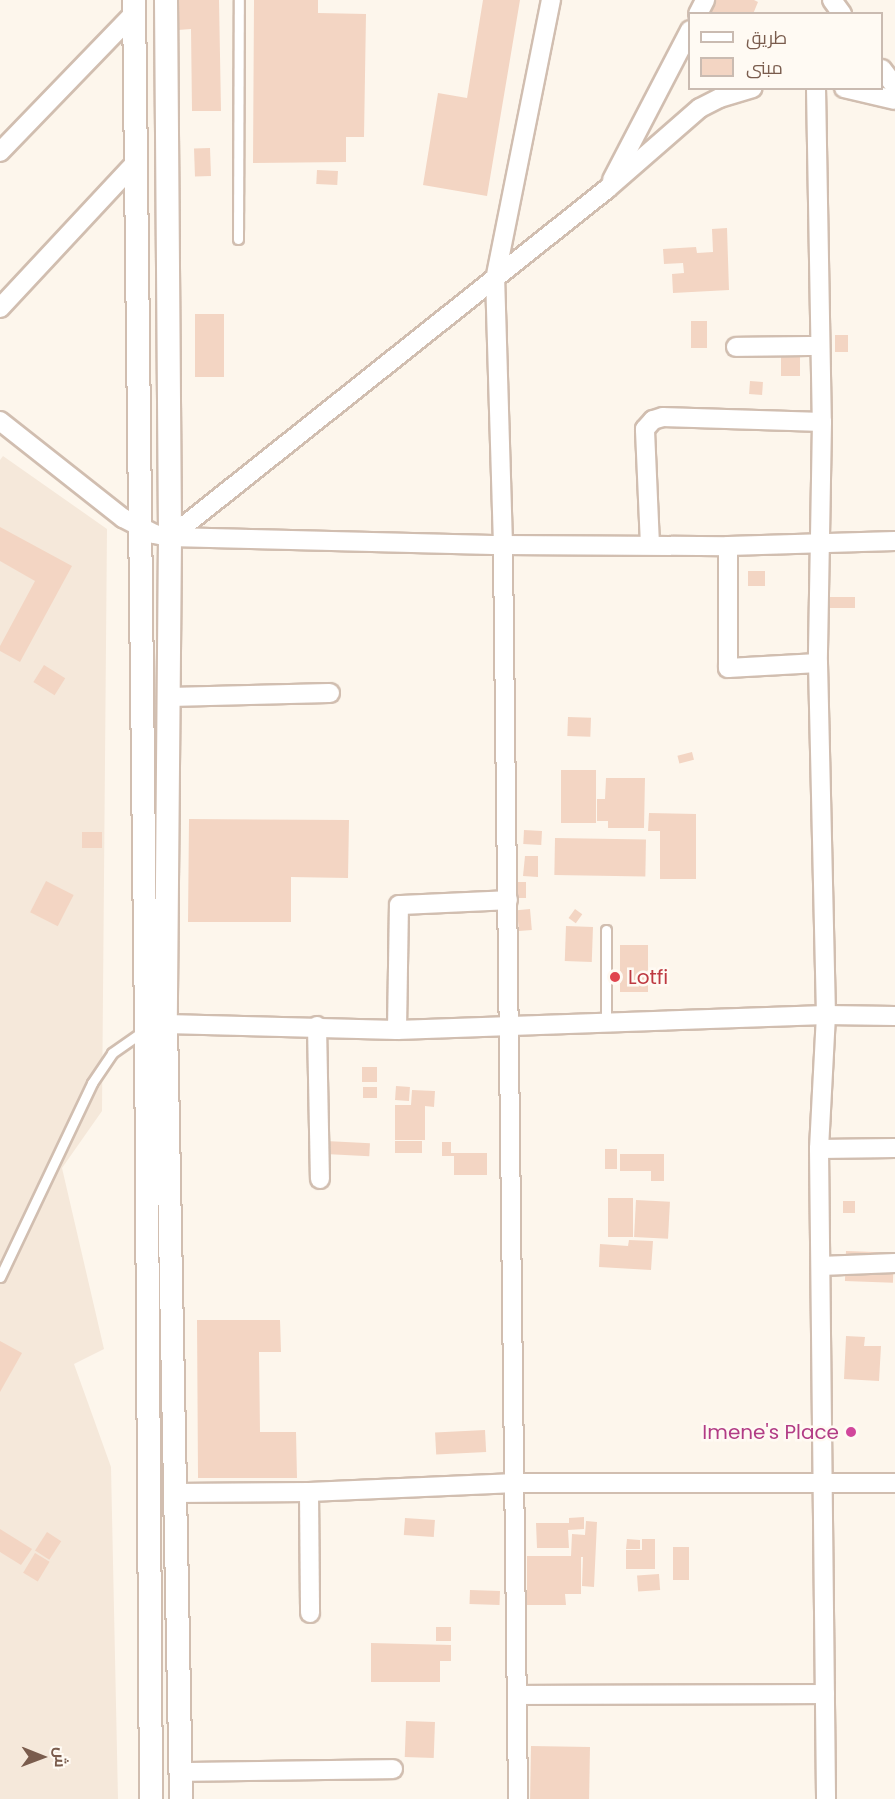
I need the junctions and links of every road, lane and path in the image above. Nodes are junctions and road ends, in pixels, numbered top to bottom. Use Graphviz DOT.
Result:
graph roads {
  1 [pos="166,0"];
  2 [pos="239,0"];
  3 [pos="551,0"];
  4 [pos="134,6"];
  5 [pos="688,34"];
  6 [pos="883,70"];
  7 [pos="895,86"];
  8 [pos="746,90"];
  9 [pos="816,90"];
  10 [pos="852,90"];
  11 [pos="895,100"];
  12 [pos="0,152"];
  13 [pos="135,163"];
  14 [pos="608,189"];
  15 [pos="238,239"];
  16 [pos="495,280"];
  17 [pos="4,296"];
  18 [pos="736,346"];
  19 [pos="820,346"];
  20 [pos="0,421"];
  21 [pos="822,422"];
  22 [pos="139,527"];
  23 [pos="170,537"];
  24 [pos="895,541"];
  25 [pos="818,544"];
  26 [pos="503,545"];
  27 [pos="650,545"];
  28 [pos="728,546"];
  29 [pos="818,663"];
  30 [pos="330,693"];
  31 [pos="169,697"];
  32 [pos="508,900"];
  33 [pos="606,930"];
  34 [pos="826,1015"];
  35 [pos="895,1016"];
  36 [pos="606,1024"];
  37 [pos="156,1026"];
  38 [pos="317,1026"];
  39 [pos="509,1026"];
  40 [pos="397,1029"];
  41 [pos="895,1148"];
  42 [pos="819,1149"];
  43 [pos="320,1179"];
  44 [pos="895,1263"];
  45 [pos="821,1266"];
  46 [pos="0,1277"];
  47 [pos="516,1483"];
  48 [pos="823,1483"];
  49 [pos="895,1484"];
  50 [pos="309,1492"];
  51 [pos="174,1493"];
  52 [pos="310,1613"];
  53 [pos="825,1694"];
  54 [pos="518,1695"];
  55 [pos="393,1769"];
  56 [pos="180,1772"];
  57 [pos="151,1799"];
  58 [pos="181,1799"];
  59 [pos="518,1799"];
  60 [pos="826,1799"];
  1 -- 23 [label="street"];
  2 -- 15 [label="lane"];
  3 -- 16 [label="street"];
  4 -- 12 [label="street"];
  4 -- 13 [label="street"];
  5 -- 14 [label="street"];
  6 -- 7 [label="street"];
  8 -- 14 [label="street"];
  9 -- 19 [label="street"];
  10 -- 11 [label="street"];
  13 -- 17 [label="street"];
  13 -- 22 [label="street"];
  14 -- 16 [label="street"];
  16 -- 23 [label="street"];
  16 -- 26 [label="street"];
  18 -- 19 [label="street"];
  19 -- 21 [label="street"];
  20 -- 22 [label="street"];
  21 -- 25 [label="street"];
  21 -- 27 [label="street"];
  22 -- 23 [label="street"];
  22 -- 37 [label="street"];
  23 -- 26 [label="street"];
  23 -- 31 [label="street"];
  24 -- 25 [label="street"];
  25 -- 28 [label="street"];
  25 -- 29 [label="street"];
  26 -- 27 [label="street"];
  26 -- 32 [label="street"];
  27 -- 28 [label="street"];
  28 -- 29 [label="street"];
  29 -- 34 [label="street"];
  30 -- 31 [label="street"];
  31 -- 37 [label="street"];
  32 -- 39 [label="street"];
  32 -- 40 [label="street"];
  33 -- 36 [label="lane"];
  34 -- 35 [label="street"];
  34 -- 36 [label="street"];
  34 -- 42 [label="street"];
  36 -- 39 [label="street"];
  37 -- 38 [label="street"];
  37 -- 46 [label="lane"];
  37 -- 51 [label="street"];
  37 -- 57 [label="street"];
  38 -- 40 [label="street"];
  38 -- 43 [label="street"];
  39 -- 40 [label="street"];
  39 -- 47 [label="street"];
  41 -- 42 [label="street"];
  42 -- 45 [label="street"];
  44 -- 45 [label="street"];
  45 -- 48 [label="street"];
  47 -- 48 [label="street"];
  47 -- 50 [label="street"];
  47 -- 54 [label="street"];
  48 -- 49 [label="street"];
  48 -- 53 [label="street"];
  50 -- 51 [label="street"];
  50 -- 52 [label="street"];
  51 -- 56 [label="street"];
  53 -- 54 [label="street"];
  53 -- 60 [label="street"];
  54 -- 59 [label="street"];
  55 -- 56 [label="street"];
  56 -- 58 [label="street"];
}
